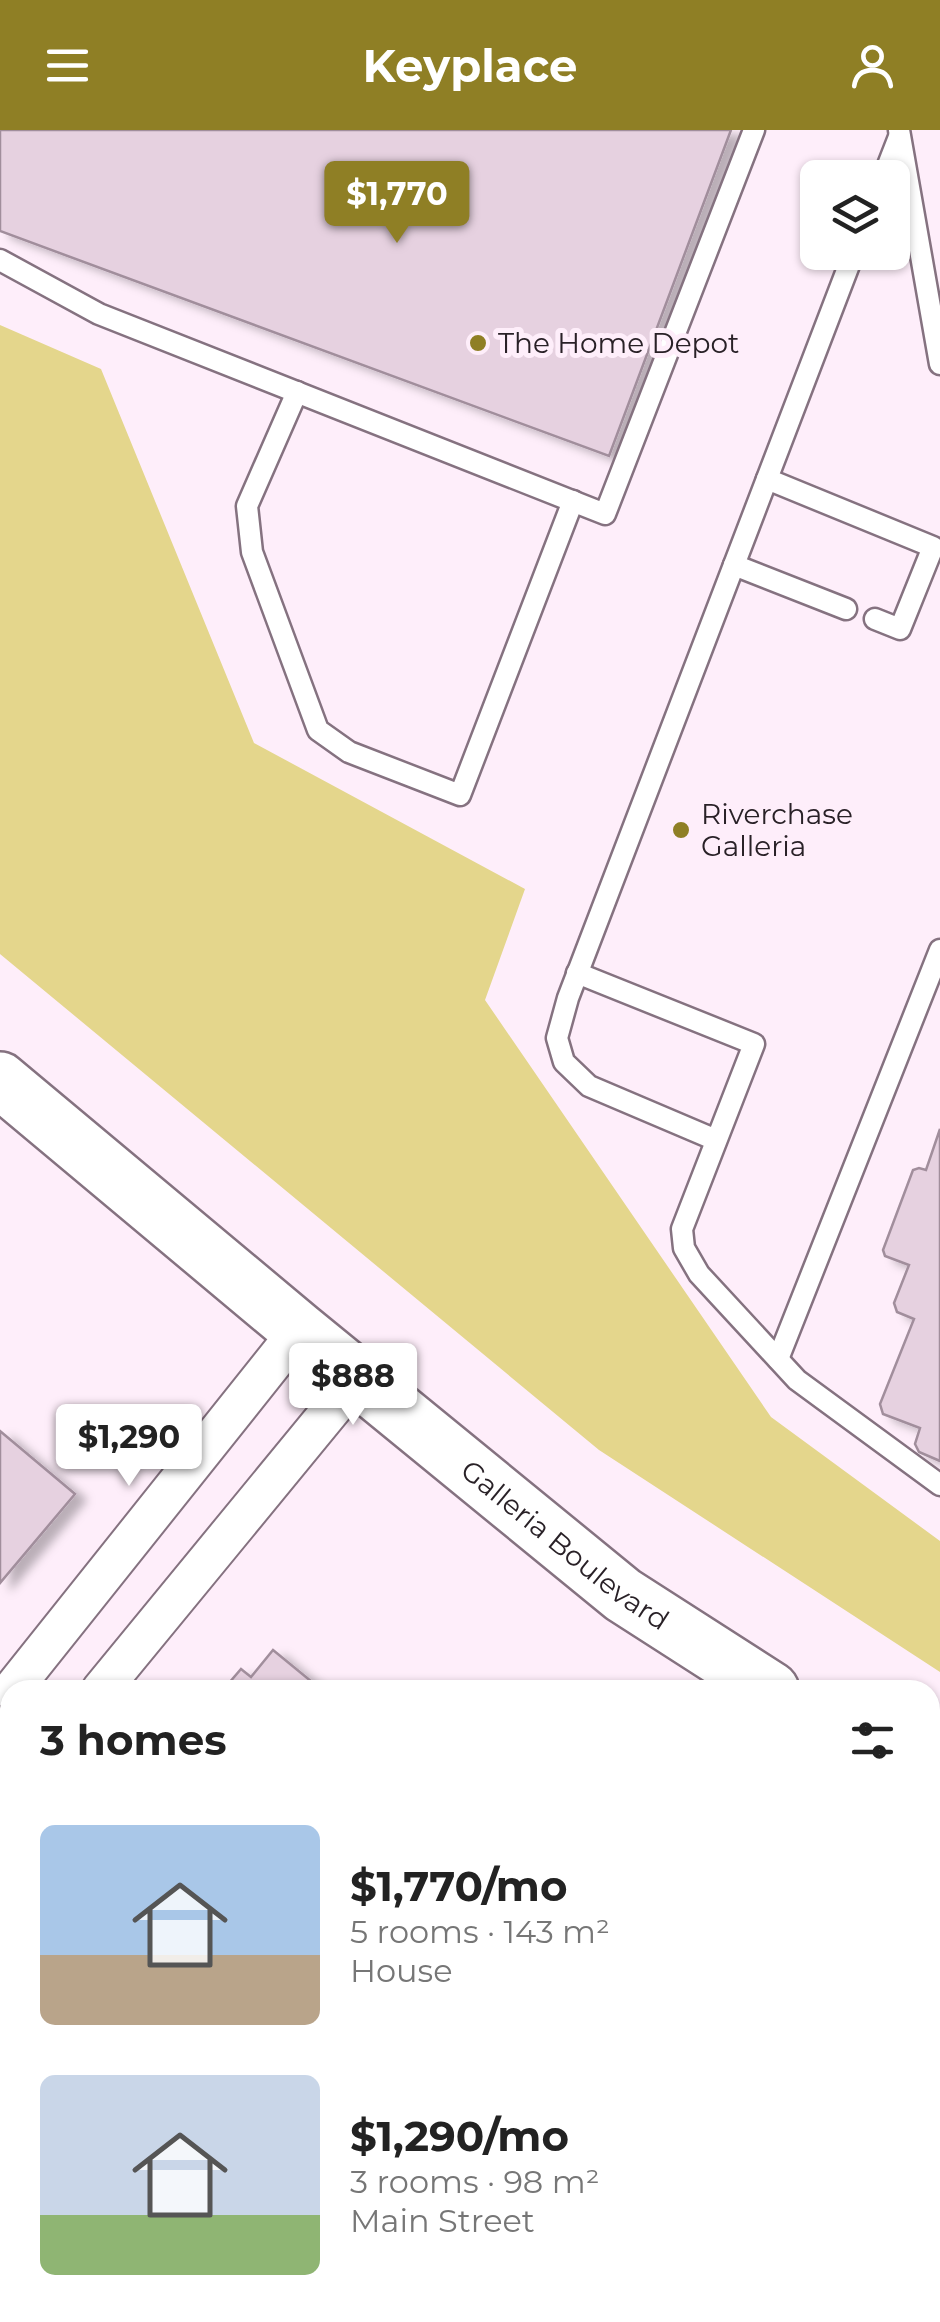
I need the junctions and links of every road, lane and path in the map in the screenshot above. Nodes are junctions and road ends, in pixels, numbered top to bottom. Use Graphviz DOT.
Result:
graph roads {
  1 [pos="754,130"];
  2 [pos="899,132"];
  3 [pos="889,160"];
  4 [pos="0,260"];
  5 [pos="847,270"];
  6 [pos="940,364"];
  7 [pos="297,392"];
  8 [pos="767,479"];
  9 [pos="574,501"];
  10 [pos="734,565"];
  11 [pos="846,608"];
  12 [pos="875,619"];
  13 [pos="940,950"];
  14 [pos="577,973"];
  15 [pos="0,1080"];
  16 [pos="716,1140"];
  17 [pos="299,1330"];
  18 [pos="778,1360"];
  19 [pos="358,1378"];
  20 [pos="940,1485"];
  21 [pos="20,1680"];
  22 [pos="110,1680"];
  23 [pos="756,1680"];
  1 -- 9 [label="lane"];
  2 -- 3 [label="lane"];
  2 -- 6 [label="lane"];
  4 -- 7 [label="lane"];
  5 -- 8 [label="lane"];
  7 -- 9 [label="lane"];
  7 -- 9 [label="lane"];
  8 -- 10 [label="lane"];
  8 -- 12 [label="lane"];
  10 -- 11 [label="lane"];
  10 -- 14 [label="lane"];
  13 -- 18 [label="lane"];
  14 -- 16 [label="lane"];
  14 -- 16 [label="lane"];
  15 -- 17 [label="main road, Galleria Boulevard"];
  16 -- 18 [label="lane"];
  17 -- 19 [label="main road, Galleria Boulevard"];
  17 -- 21 [label="street"];
  18 -- 20 [label="lane"];
  19 -- 22 [label="street"];
  19 -- 23 [label="main road, Galleria Boulevard"];
}
